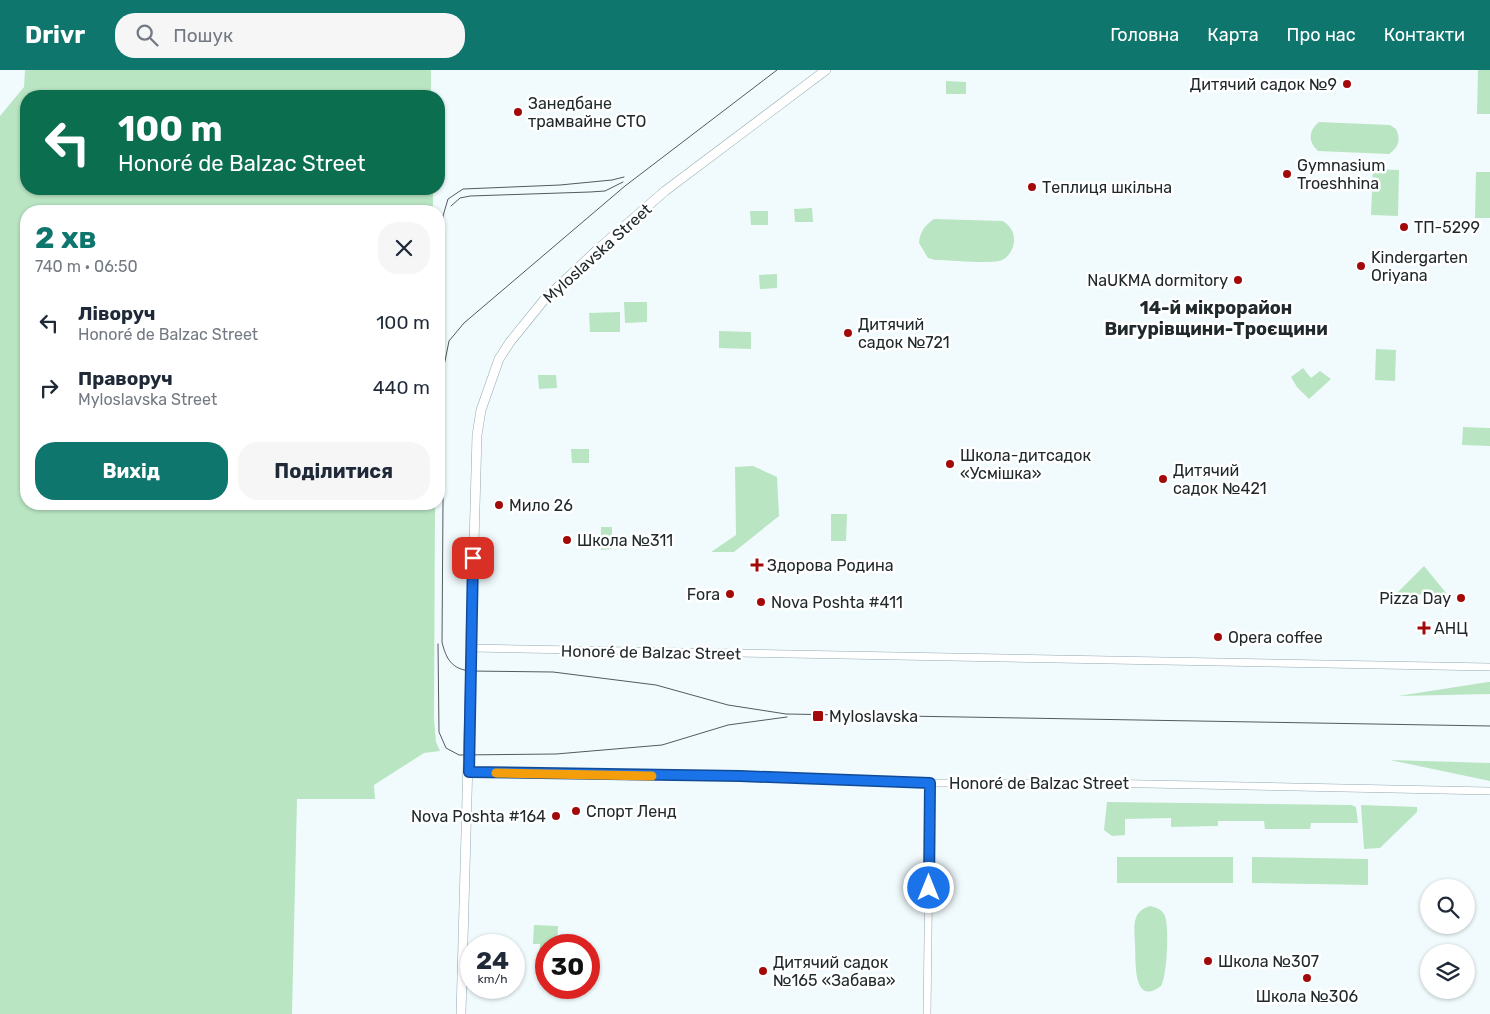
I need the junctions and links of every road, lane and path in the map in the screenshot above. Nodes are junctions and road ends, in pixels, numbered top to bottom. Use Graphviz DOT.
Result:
graph roads {
  1 [pos="826,70"];
  2 [pos="471,648"];
  3 [pos="1490,667"];
  4 [pos="469,772"];
  5 [pos="930,783"];
  6 [pos="1490,791"];
  7 [pos="461,1014"];
  8 [pos="927,1014"];
  1 -- 2 [label="main road, Myloslavska Street"];
  2 -- 3 [label="street, Honoré de Balzac Street"];
  2 -- 4 [label="main road, Myloslavska Street"];
  4 -- 5 [label="street, Honoré de Balzac Street"];
  4 -- 7 [label="main road, Myloslavska Street"];
  5 -- 6 [label="street, Honoré de Balzac Street"];
  5 -- 8 [label="street"];
}
